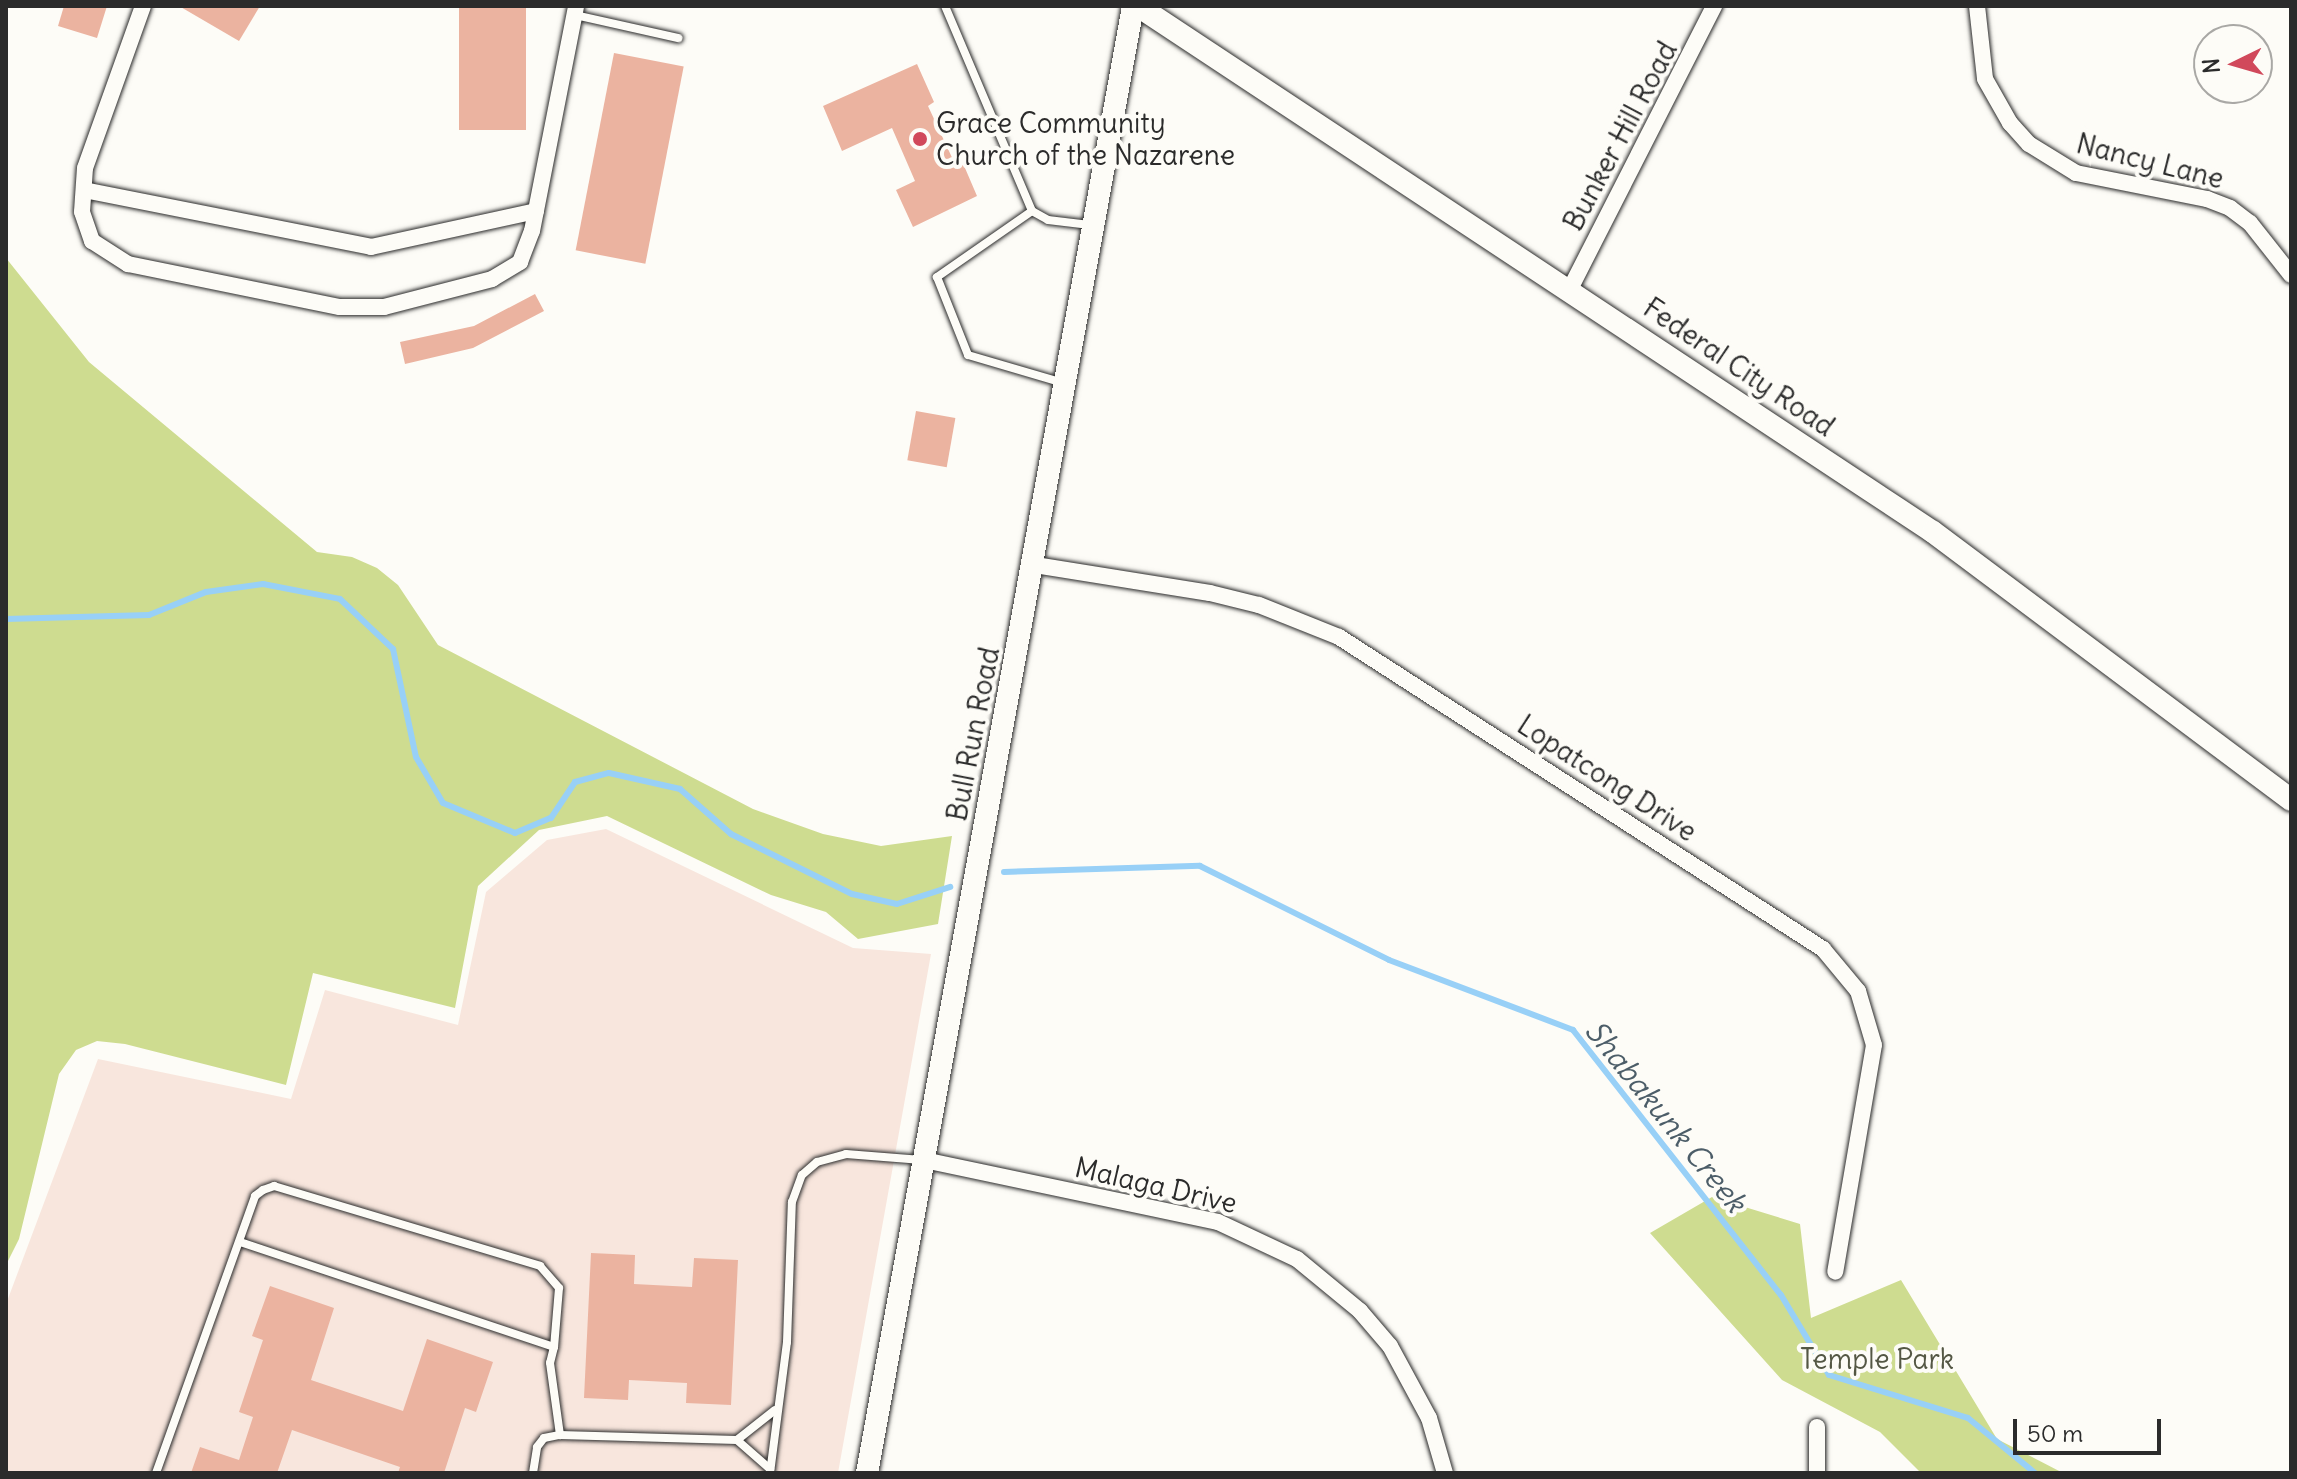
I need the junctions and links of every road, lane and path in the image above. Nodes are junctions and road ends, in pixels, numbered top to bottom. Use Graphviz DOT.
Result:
graph roads {
  1 [pos="143,6"];
  2 [pos="945,6"];
  3 [pos="1135,6"];
  4 [pos="1714,6"];
  5 [pos="1977,6"];
  6 [pos="575,11"];
  7 [pos="678,38"];
  8 [pos="84,190"];
  9 [pos="536,211"];
  10 [pos="1032,211"];
  11 [pos="1094,226"];
  12 [pos="2291,275"];
  13 [pos="1570,289"];
  14 [pos="1067,384"];
  15 [pos="1035,565"];
  16 [pos="2291,800"];
  17 [pos="924,1160"];
  18 [pos="240,1242"];
  19 [pos="1835,1272"];
  20 [pos="554,1347"];
  21 [pos="775,1410"];
  22 [pos="1817,1427"];
  23 [pos="560,1435"];
  24 [pos="737,1440"];
  25 [pos="770,1471"];
  26 [pos="156,1473"];
  27 [pos="533,1473"];
  28 [pos="867,1473"];
  29 [pos="1445,1473"];
  30 [pos="1817,1473"];
  1 -- 8 [label="street"];
  2 -- 10 [label="lane"];
  3 -- 11 [label="street, Bull Run Road"];
  3 -- 13 [label="street, Federal City Road"];
  4 -- 13 [label="street, Bunker Hill Road"];
  5 -- 12 [label="street, Nancy Lane"];
  6 -- 7 [label="lane"];
  6 -- 9 [label="street"];
  8 -- 9 [label="street"];
  8 -- 9 [label="street"];
  10 -- 11 [label="lane"];
  10 -- 14 [label="lane"];
  11 -- 14 [label="street, Bull Run Road"];
  13 -- 16 [label="street, Federal City Road"];
  14 -- 15 [label="street, Bull Run Road"];
  15 -- 17 [label="street, Bull Run Road"];
  15 -- 19 [label="street, Lopatcong Drive"];
  17 -- 21 [label="lane"];
  17 -- 28 [label="street, Bull Run Road"];
  17 -- 29 [label="street, Malaga Drive"];
  18 -- 20 [label="lane"];
  18 -- 20 [label="lane"];
  18 -- 26 [label="lane"];
  20 -- 23 [label="lane"];
  21 -- 24 [label="lane"];
  21 -- 25 [label="lane"];
  22 -- 30 [label="street"];
  23 -- 24 [label="lane"];
  23 -- 27 [label="lane"];
  24 -- 25 [label="lane"];
}
